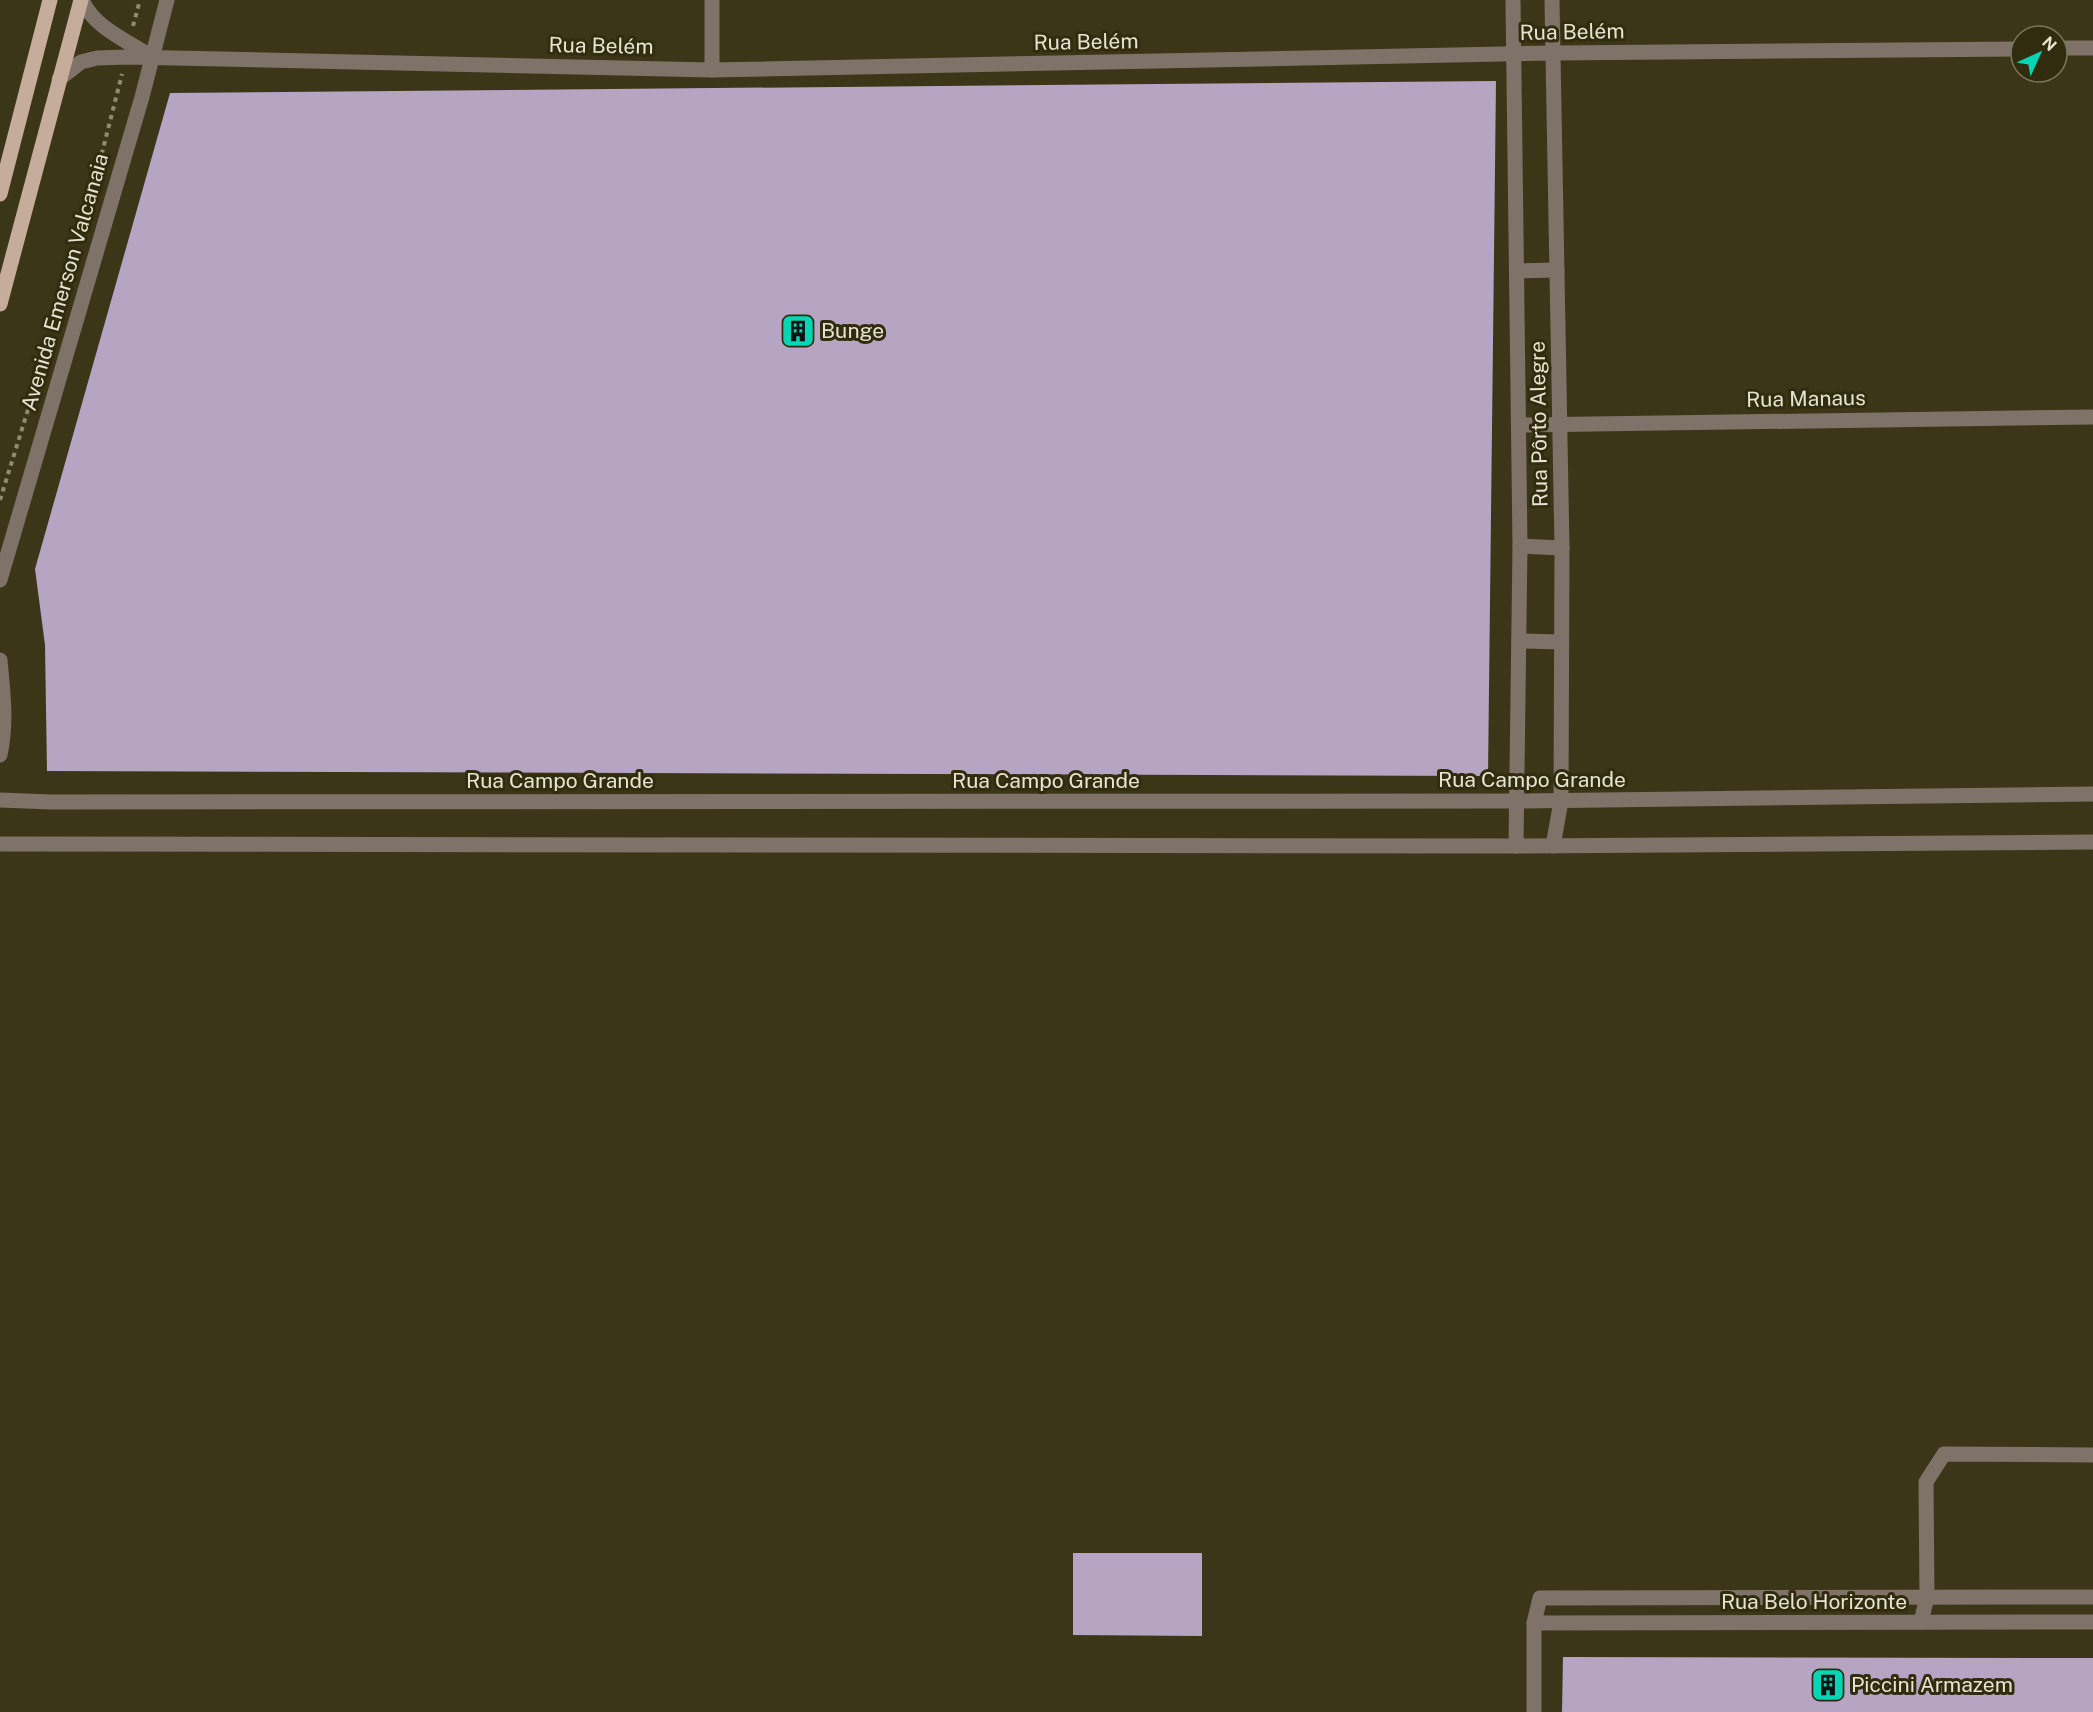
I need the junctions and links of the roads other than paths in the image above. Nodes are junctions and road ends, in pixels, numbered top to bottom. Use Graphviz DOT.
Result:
graph roads {
  1 [pos="50,0"];
  2 [pos="82,0"];
  3 [pos="167,0"];
  4 [pos="712,0"];
  5 [pos="1513,0"];
  6 [pos="1552,0"];
  7 [pos="2069,48"];
  8 [pos="2093,48"];
  9 [pos="2009,49"];
  10 [pos="128,50"];
  11 [pos="1554,53"];
  12 [pos="1513,54"];
  13 [pos="152,57"];
  14 [pos="712,70"];
  15 [pos="59,79"];
  16 [pos="0,194"];
  17 [pos="1557,270"];
  18 [pos="1517,271"];
  19 [pos="0,304"];
  20 [pos="2093,417"];
  21 [pos="1560,423"];
  22 [pos="1520,424"];
  23 [pos="1520,546"];
  24 [pos="1562,548"];
  25 [pos="1,578"];
  26 [pos="1519,641"];
  27 [pos="1561,642"];
  28 [pos="0,660"];
  29 [pos="0,755"];
  30 [pos="2093,794"];
  31 [pos="0,800"];
  32 [pos="1516,801"];
  33 [pos="1560,801"];
  34 [pos="2093,842"];
  35 [pos="0,844"];
  36 [pos="1516,846"];
  37 [pos="1553,846"];
  38 [pos="2093,1455"];
  39 [pos="1927,1597"];
  40 [pos="2093,1597"];
  41 [pos="1921,1622"];
  42 [pos="2093,1622"];
  43 [pos="1534,1623"];
  44 [pos="1534,1712"];
  1 -- 16 [label="main road"];
  2 -- 10 [label="street"];
  2 -- 15 [label="main road"];
  3 -- 13 [label="street, Avenida Emerson Valcanaia"];
  4 -- 14 [label="street"];
  5 -- 12 [label="street, Rua Pôrto Alegre"];
  6 -- 11 [label="street, Rua Pôrto Alegre"];
  7 -- 8 [label="street"];
  9 -- 11 [label="street, Rua Belém"];
  10 -- 13 [label="street, Rua Belém"];
  10 -- 15 [label="street, Rua Belém"];
  11 -- 12 [label="street, Rua Belém"];
  11 -- 17 [label="street, Rua Pôrto Alegre"];
  12 -- 14 [label="street, Rua Belém"];
  12 -- 18 [label="street, Rua Pôrto Alegre"];
  13 -- 14 [label="street, Rua Belém"];
  13 -- 25 [label="street, Avenida Emerson Valcanaia"];
  15 -- 19 [label="main road"];
  17 -- 18 [label="street"];
  17 -- 21 [label="street, Rua Pôrto Alegre"];
  18 -- 22 [label="street, Rua Pôrto Alegre"];
  20 -- 21 [label="street, Rua Manaus"];
  21 -- 22 [label="street, Rua Manaus"];
  21 -- 24 [label="street, Rua Pôrto Alegre"];
  22 -- 23 [label="street, Rua Pôrto Alegre"];
  23 -- 24 [label="street"];
  23 -- 26 [label="street, Rua Pôrto Alegre"];
  24 -- 27 [label="street, Rua Pôrto Alegre"];
  26 -- 27 [label="street"];
  26 -- 32 [label="street, Rua Pôrto Alegre"];
  27 -- 33 [label="street, Rua Pôrto Alegre"];
  28 -- 29 [label="street"];
  30 -- 33 [label="street, Rua Campo Grande"];
  31 -- 32 [label="street, Rua Campo Grande"];
  32 -- 33 [label="street, Rua Campo Grande"];
  32 -- 36 [label="street, Rua Pôrto Alegre"];
  33 -- 37 [label="street, Rua Pôrto Alegre"];
  34 -- 37 [label="street"];
  35 -- 36 [label="street"];
  36 -- 37 [label="street"];
  38 -- 39 [label="street"];
  39 -- 40 [label="street, Rua Belo Horizonte"];
  39 -- 41 [label="street"];
  39 -- 43 [label="street, Rua Belo Horizonte"];
  41 -- 42 [label="street, Rua Belo Horizonte"];
  41 -- 43 [label="street, Rua Belo Horizonte"];
  43 -- 44 [label="street"];
}
